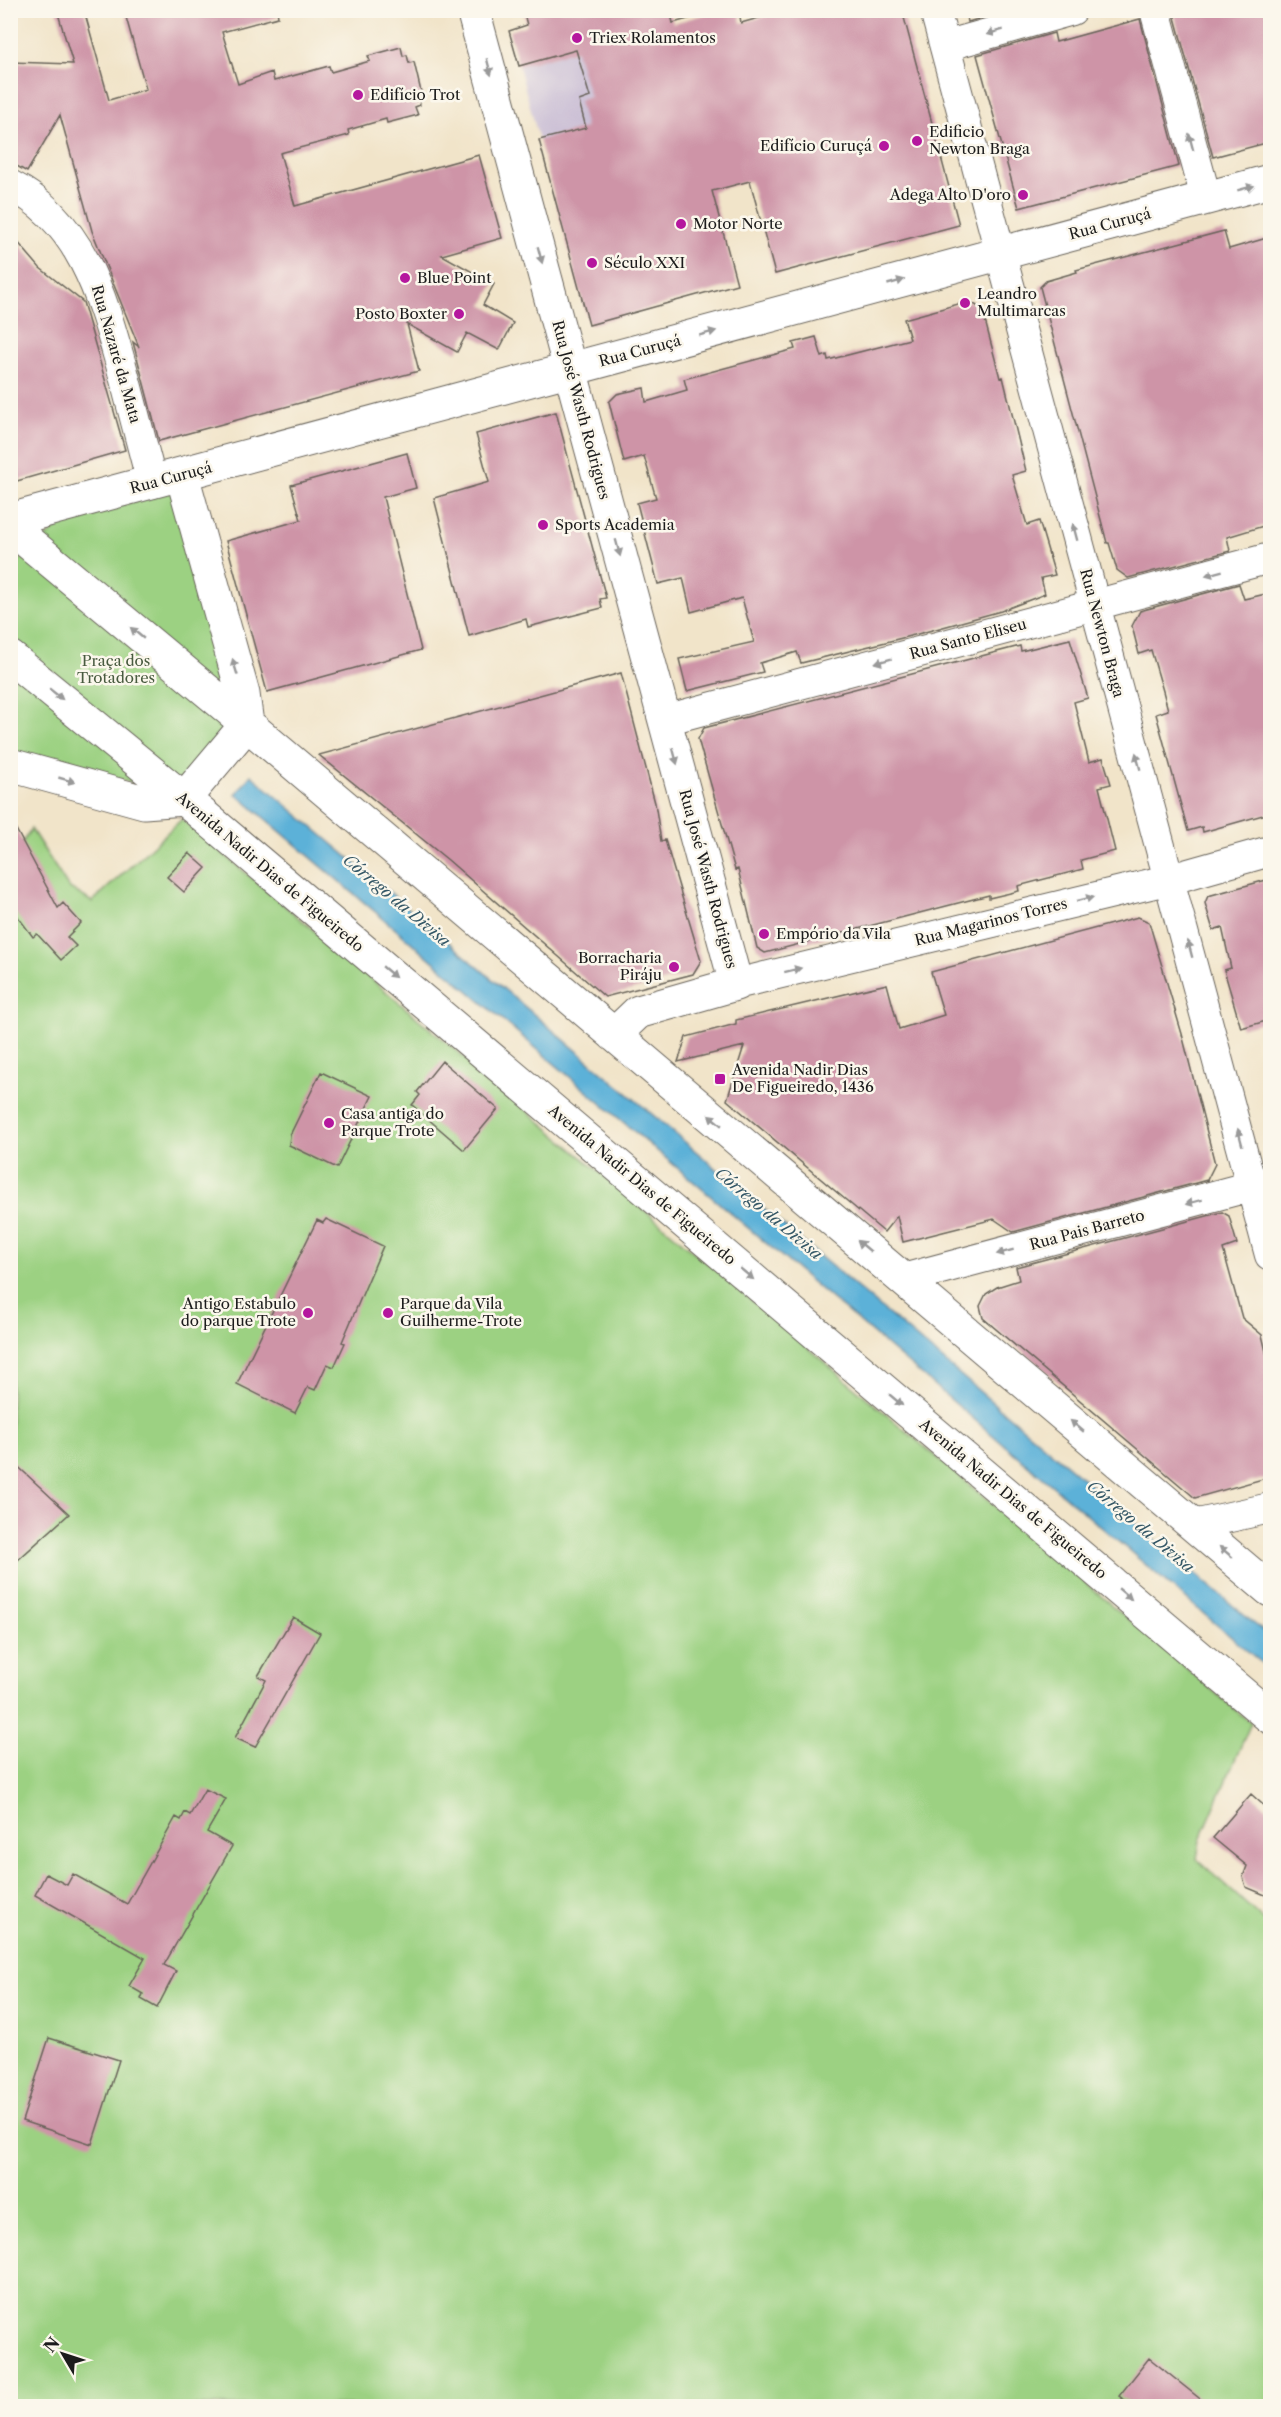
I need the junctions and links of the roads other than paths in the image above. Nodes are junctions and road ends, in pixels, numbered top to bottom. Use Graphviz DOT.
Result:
graph roads {
  1 [pos="473,10"];
  2 [pos="935,10"];
  3 [pos="1072,10"];
  4 [pos="1155,10"];
  5 [pos="945,46"];
  6 [pos="1270,181"];
  7 [pos="10,185"];
  8 [pos="1206,198"];
  9 [pos="1001,252"];
  10 [pos="570,370"];
  11 [pos="167,479"];
  12 [pos="13,535"];
  13 [pos="1270,558"];
  14 [pos="1094,605"];
  15 [pos="10,657"];
  16 [pos="665,720"];
  17 [pos="247,724"];
  18 [pos="10,765"];
  19 [pos="184,799"];
  20 [pos="1270,850"];
  21 [pos="1171,879"];
  22 [pos="736,984"];
  23 [pos="614,1035"];
  24 [pos="1262,1184"];
  25 [pos="1270,1255"];
  26 [pos="903,1279"];
  27 [pos="1270,1508"];
  28 [pos="1194,1525"];
  29 [pos="1270,1590"];
  30 [pos="1270,1717"];
  1 -- 10 [label="main road, Rua José Wasth Rodrigues, one-way"];
  2 -- 5 [label="street, Rua Newton Braga"];
  3 -- 5 [label="street, one-way"];
  8 -- 4 [label="street, one-way"];
  5 -- 9 [label="street, Rua Newton Braga"];
  8 -- 6 [label="main road, Rua Curuçá, one-way"];
  7 -- 11 [label="street, Rua Nazaré da Mata"];
  8 -- 9 [label="main road, Rua Curuçá"];
  10 -- 9 [label="main road, Rua Curuçá, one-way"];
  14 -- 9 [label="street, Rua Newton Braga, one-way"];
  10 -- 11 [label="main road, Rua Curuçá"];
  10 -- 16 [label="main road, Rua José Wasth Rodrigues, one-way"];
  11 -- 12 [label="main road, Rua Curuçá"];
  17 -- 11 [label="main road, one-way"];
  17 -- 12 [label="main road, one-way"];
  13 -- 14 [label="street, Rua Santo Eliseu, one-way"];
  14 -- 16 [label="street, Rua Santo Eliseu, one-way"];
  21 -- 14 [label="street, Rua Newton Braga, one-way"];
  15 -- 19 [label="main road, Avenida Nadir Dias de Figueiredo, one-way"];
  16 -- 22 [label="main road, Rua José Wasth Rodrigues, one-way"];
  17 -- 19 [label="main road"];
  17 -- 23 [label="main road"];
  18 -- 19 [label="main road, one-way"];
  19 -- 30 [label="main road, Avenida Nadir Dias de Figueiredo, one-way"];
  20 -- 21 [label="street, Rua Magarinos Torres"];
  22 -- 21 [label="street, Rua Magarinos Torres, one-way"];
  24 -- 21 [label="street, Rua Newton Braga, one-way"];
  22 -- 23 [label="main road, Rua Magarinos Torres"];
  26 -- 23 [label="main road, one-way"];
  24 -- 25 [label="street, Rua Newton Braga"];
  24 -- 26 [label="street, Rua Pais Barreto, one-way"];
  28 -- 26 [label="main road, one-way"];
  27 -- 28 [label="street"];
  29 -- 28 [label="main road, one-way"];
}
